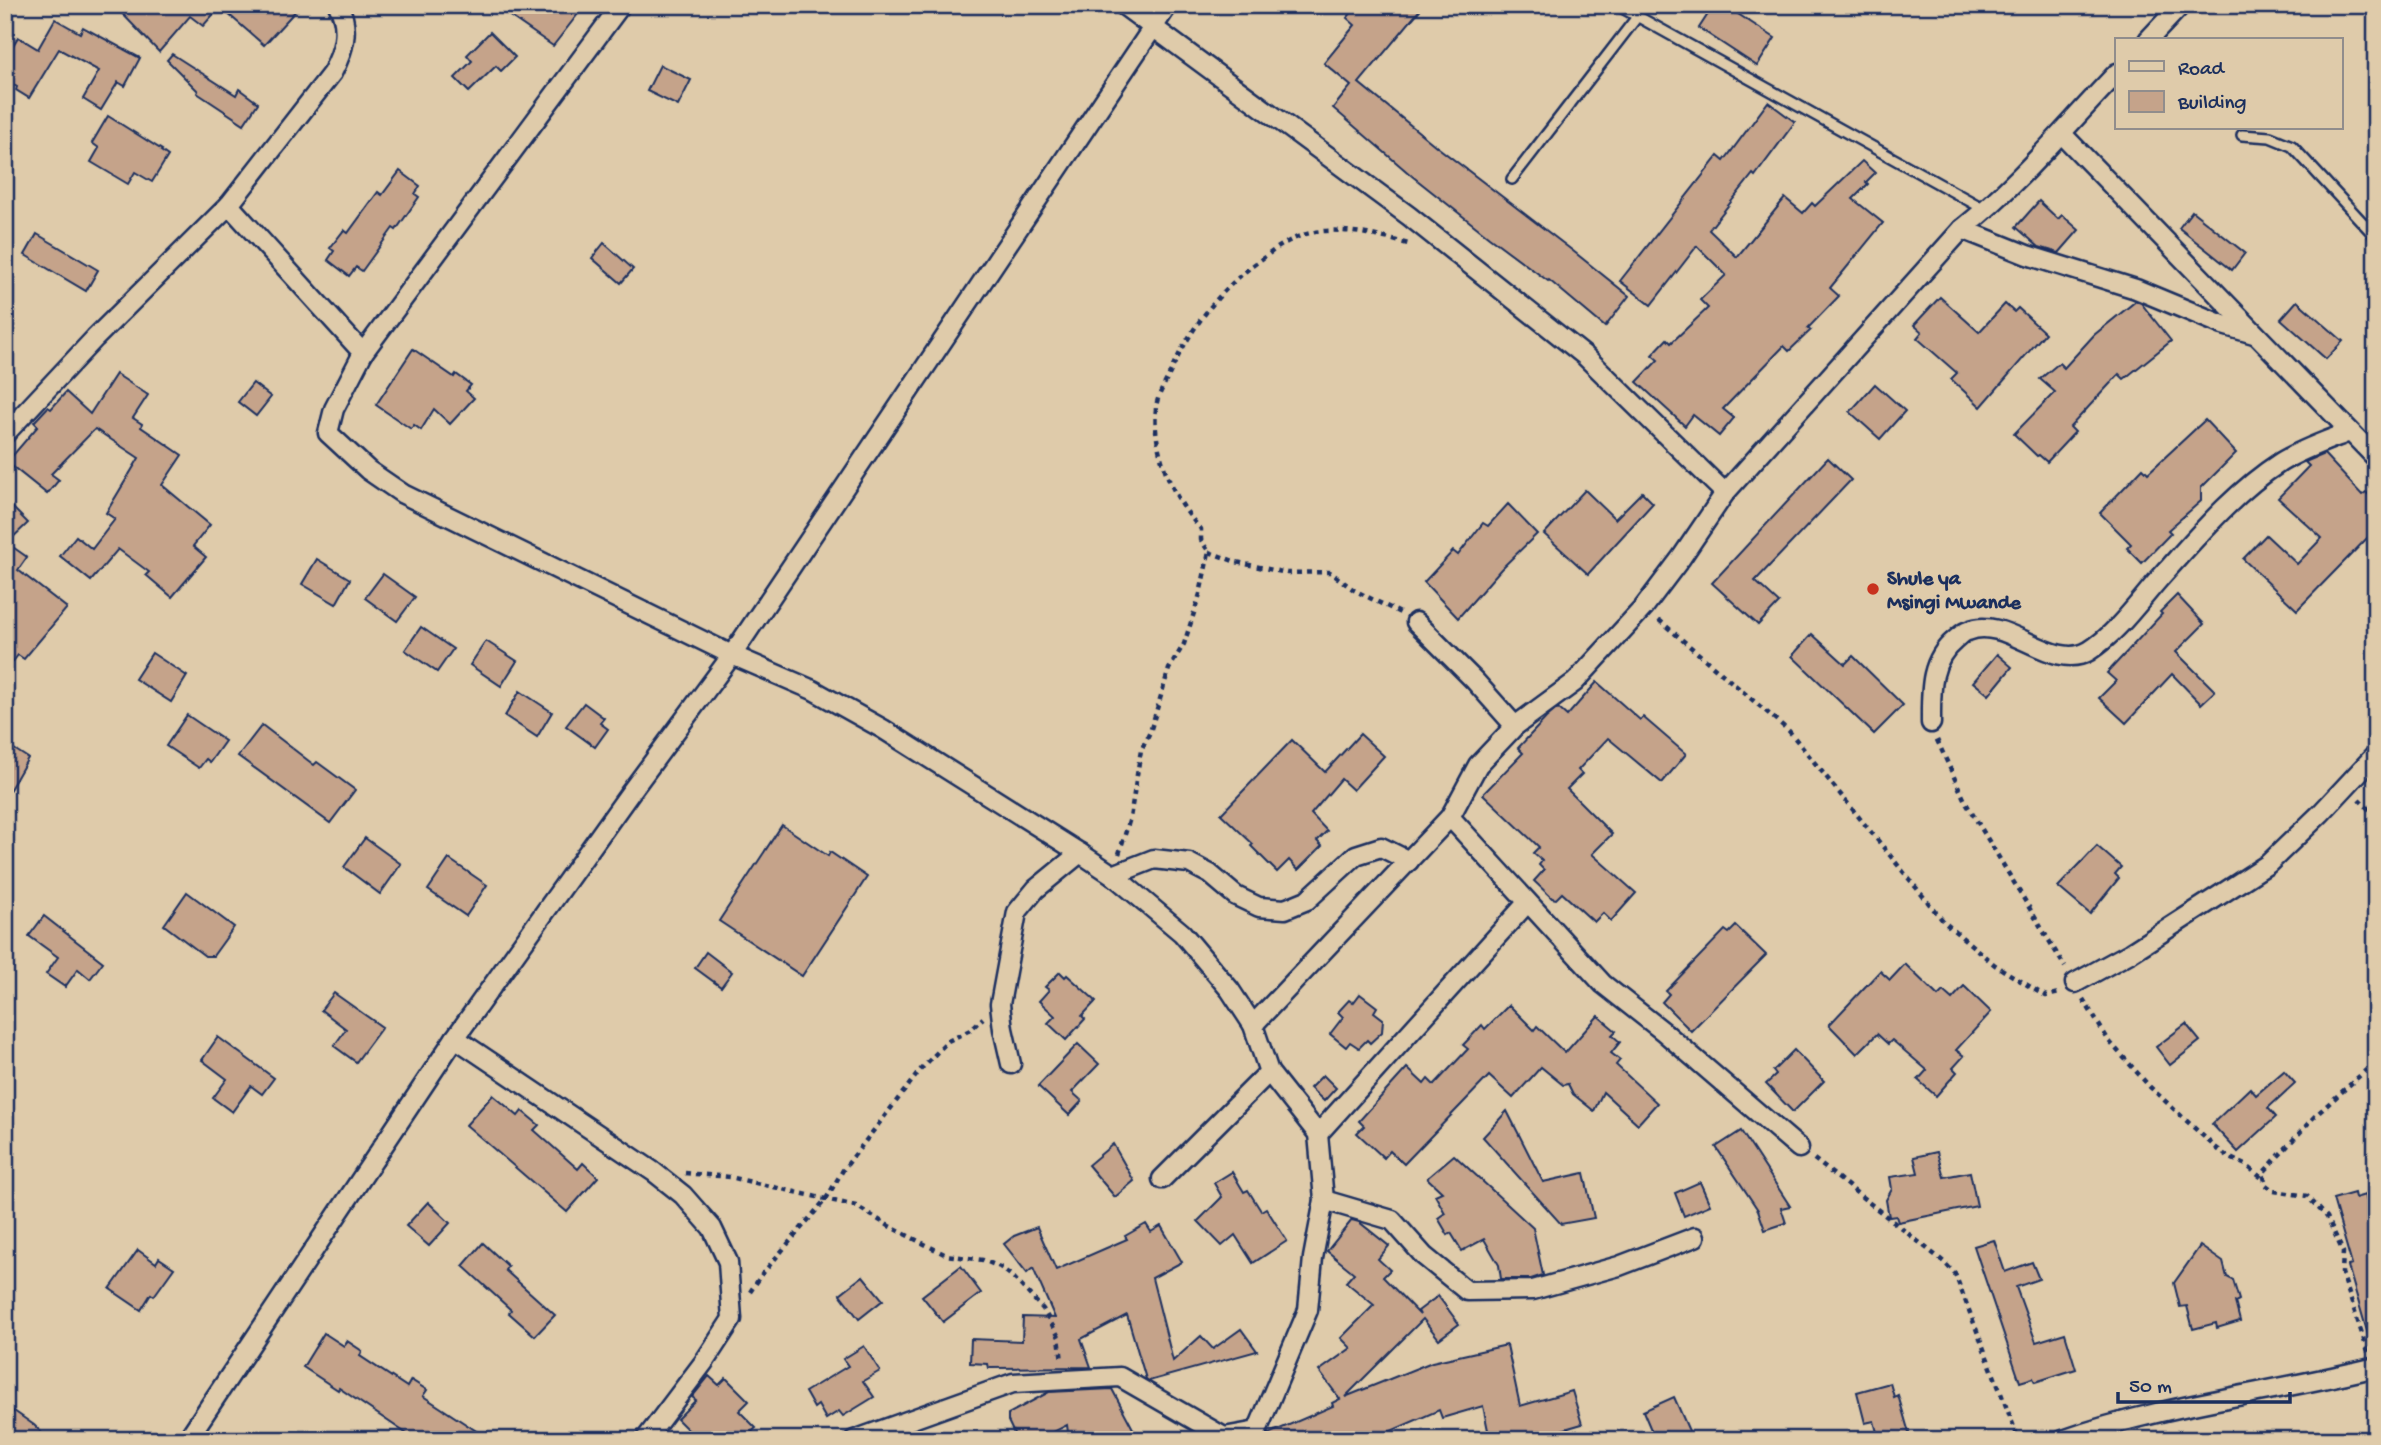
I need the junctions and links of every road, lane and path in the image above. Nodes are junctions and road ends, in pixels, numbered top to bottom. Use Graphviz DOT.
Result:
graph roads {
  1 [pos="338,5"];
  2 [pos="621,5"];
  3 [pos="1123,5"];
  4 [pos="1168,5"];
  5 [pos="1617,5"];
  6 [pos="2181,5"];
  7 [pos="1637,17"];
  8 [pos="1153,29"];
  9 [pos="2150,38"];
  10 [pos="2115,75"];
  11 [pos="2062,134"];
  12 [pos="2242,135"];
  13 [pos="1512,179"];
  14 [pos="229,205"];
  15 [pos="1986,210"];
  16 [pos="1962,229"];
  17 [pos="2376,237"];
  18 [pos="1423,247"];
  19 [pos="2258,335"];
  20 [pos="363,353"];
  21 [pos="2349,432"];
  22 [pos="5,434"];
  23 [pos="2376,458"];
  24 [pos="1725,493"];
  25 [pos="1209,552"];
  26 [pos="1644,607"];
  27 [pos="1416,622"];
  28 [pos="732,655"];
  29 [pos="1931,723"];
  30 [pos="1515,726"];
  31 [pos="2376,754"];
  32 [pos="1450,817"];
  33 [pos="1080,853"];
  34 [pos="1409,861"];
  35 [pos="1113,875"];
  36 [pos="1527,903"];
  37 [pos="2075,983"];
  38 [pos="1000,1004"];
  39 [pos="1253,1025"];
  40 [pos="455,1038"];
  41 [pos="2376,1060"];
  42 [pos="1011,1064"];
  43 [pos="1269,1072"];
  44 [pos="1318,1134"];
  45 [pos="1799,1148"];
  46 [pos="654,1172"];
  47 [pos="2263,1179"];
  48 [pos="1162,1180"];
  49 [pos="826,1199"];
  50 [pos="1324,1200"];
  51 [pos="1695,1237"];
  52 [pos="732,1318"];
  53 [pos="2375,1367"];
  54 [pos="1064,1379"];
  55 [pos="1224,1438"];
  56 [pos="187,1440"];
  57 [pos="645,1440"];
  58 [pos="854,1440"];
  59 [pos="2019,1440"];
  60 [pos="2063,1440"];
  1 -- 14 [label="street"];
  2 -- 20 [label="street"];
  3 -- 8 [label="street"];
  4 -- 8 [label="street"];
  5 -- 7 [label="lane"];
  6 -- 9 [label="street"];
  7 -- 13 [label="lane"];
  7 -- 15 [label="lane"];
  8 -- 24 [label="street"];
  8 -- 28 [label="street"];
  10 -- 11 [label="street"];
  11 -- 15 [label="street"];
  11 -- 19 [label="street"];
  12 -- 17 [label="lane"];
  14 -- 20 [label="street"];
  14 -- 22 [label="street"];
  15 -- 16 [label="street"];
  16 -- 19 [label="street"];
  16 -- 24 [label="street"];
  18 -- 25 [label="path"];
  19 -- 21 [label="street"];
  20 -- 28 [label="street"];
  21 -- 23 [label="street"];
  21 -- 29 [label="street"];
  24 -- 26 [label="street"];
  25 -- 27 [label="path"];
  25 -- 35 [label="path"];
  26 -- 30 [label="street"];
  26 -- 37 [label="path"];
  27 -- 30 [label="street"];
  28 -- 33 [label="street"];
  28 -- 40 [label="street"];
  29 -- 37 [label="path"];
  30 -- 32 [label="street"];
  31 -- 37 [label="street"];
  32 -- 34 [label="street"];
  32 -- 36 [label="street"];
  33 -- 35 [label="street"];
  33 -- 38 [label="street"];
  34 -- 35 [label="street"];
  34 -- 39 [label="street"];
  35 -- 39 [label="street"];
  36 -- 44 [label="street"];
  36 -- 45 [label="street"];
  37 -- 47 [label="path"];
  38 -- 42 [label="street"];
  38 -- 49 [label="path"];
  39 -- 43 [label="street"];
  40 -- 46 [label="street"];
  40 -- 56 [label="street"];
  41 -- 47 [label="path"];
  43 -- 44 [label="street"];
  43 -- 48 [label="street"];
  44 -- 50 [label="street"];
  45 -- 59 [label="path"];
  46 -- 49 [label="path"];
  46 -- 52 [label="street"];
  47 -- 53 [label="path"];
  49 -- 52 [label="path"];
  49 -- 54 [label="path"];
  50 -- 51 [label="street"];
  50 -- 55 [label="street"];
  52 -- 57 [label="street"];
  53 -- 60 [label="street"];
  54 -- 55 [label="street"];
  54 -- 58 [label="street"];
}
